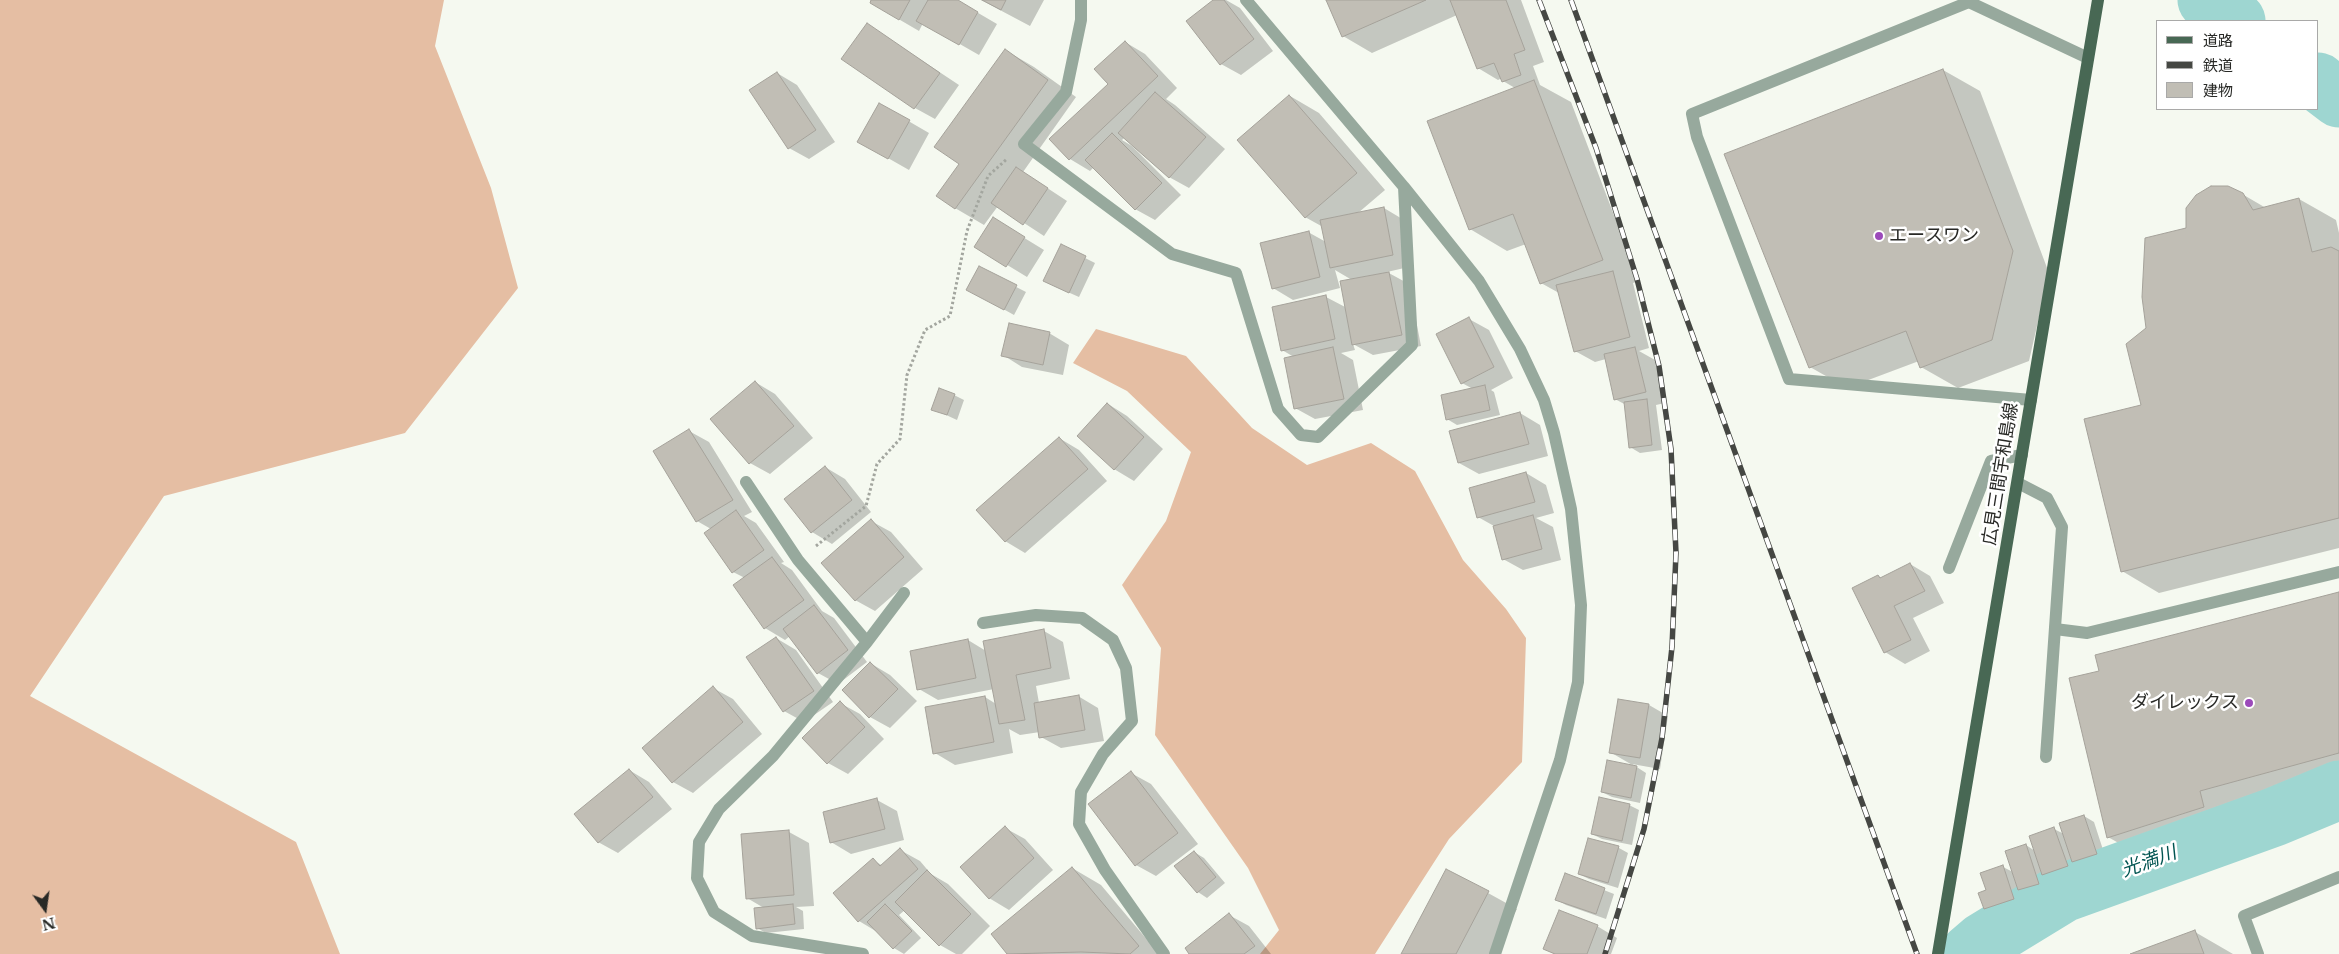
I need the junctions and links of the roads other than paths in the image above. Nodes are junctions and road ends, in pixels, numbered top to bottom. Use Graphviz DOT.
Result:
graph roads {
  1 [pos="1081,0"];
  2 [pos="1246,0"];
  3 [pos="2098,0"];
  4 [pos="2088,58"];
  5 [pos="1404,187"];
  6 [pos="2032,400"];
  7 [pos="2022,455"];
  8 [pos="746,482"];
  9 [pos="2018,483"];
  10 [pos="1949,568"];
  11 [pos="2339,572"];
  12 [pos="904,593"];
  13 [pos="983,623"];
  14 [pos="2055,629"];
  15 [pos="867,642"];
  16 [pos="2046,757"];
  17 [pos="2339,877"];
  18 [pos="863,954"];
  19 [pos="1164,954"];
  20 [pos="1495,954"];
  21 [pos="1938,954"];
  22 [pos="2258,954"];
  1 -- 5 [label="street"];
  2 -- 5 [label="street"];
  3 -- 4 [label="main road, 広見三間宇和島線"];
  4 -- 6 [label="main road, 広見三間宇和島線"];
  4 -- 6 [label="street"];
  5 -- 20 [label="street"];
  6 -- 7 [label="main road, 広見三間宇和島線"];
  7 -- 9 [label="main road, 広見三間宇和島線"];
  7 -- 10 [label="street"];
  8 -- 15 [label="street"];
  9 -- 14 [label="street"];
  9 -- 21 [label="main road, 広見三間宇和島線"];
  11 -- 14 [label="street"];
  12 -- 15 [label="street"];
  13 -- 19 [label="street"];
  14 -- 16 [label="street"];
  15 -- 18 [label="street"];
  17 -- 22 [label="street"];
}
